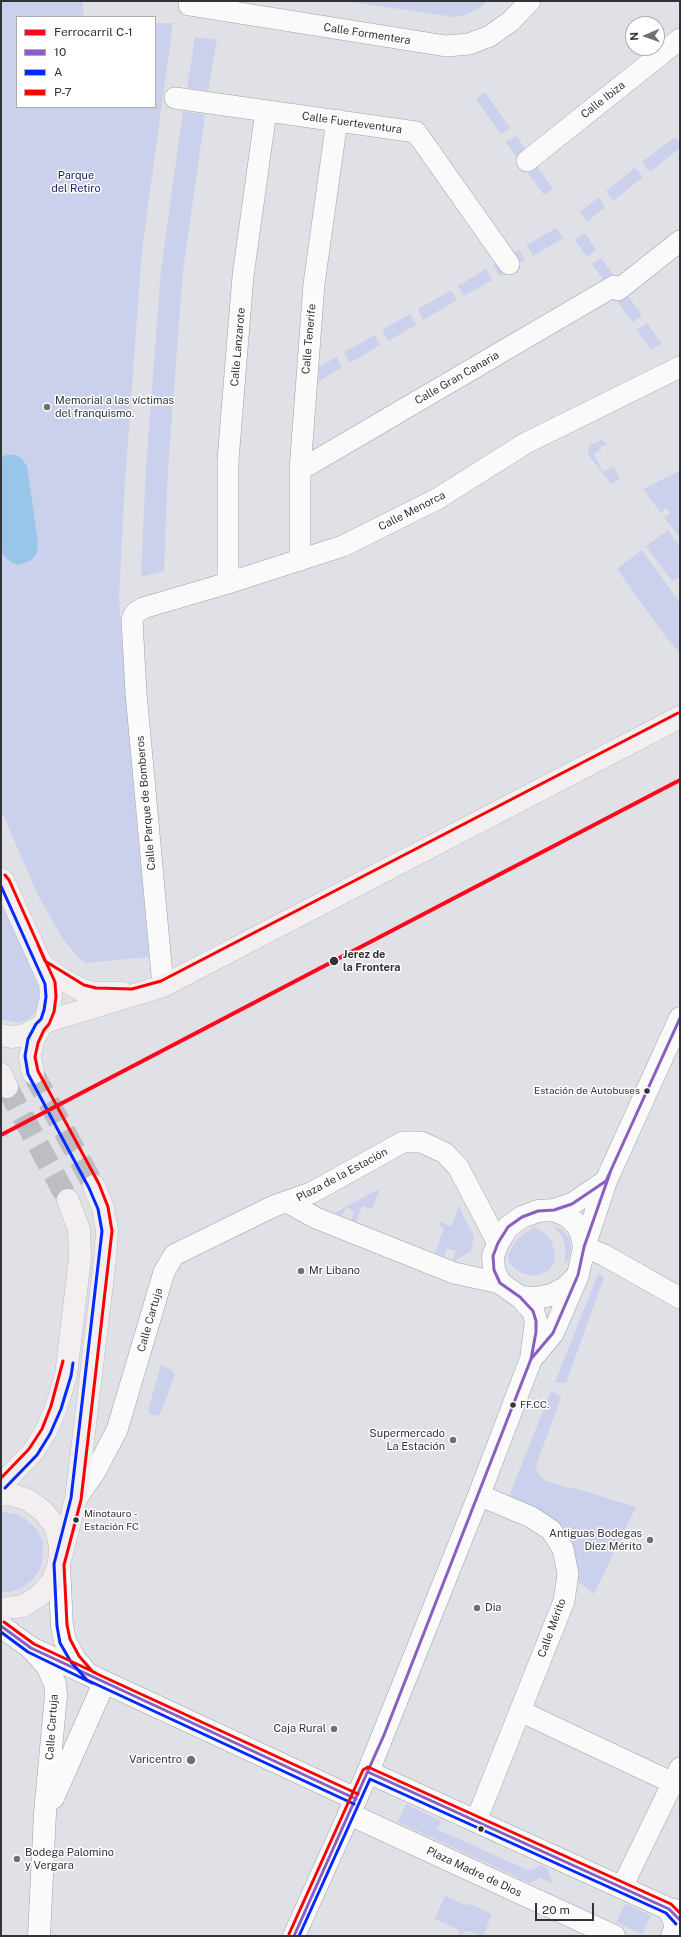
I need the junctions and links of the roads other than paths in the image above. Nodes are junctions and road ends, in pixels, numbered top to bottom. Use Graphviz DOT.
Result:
graph roads {
  1 [pos="530,1"];
  2 [pos="189,3"];
  3 [pos="680,39"];
  4 [pos="175,98"];
  5 [pos="266,111"];
  6 [pos="337,120"];
  7 [pos="527,161"];
  8 [pos="680,241"];
  9 [pos="509,264"];
  10 [pos="680,367"];
  11 [pos="300,470"];
  12 [pos="300,560"];
  13 [pos="228,583"];
  14 [pos="132,620"];
  15 [pos="680,717"];
  16 [pos="2,878"];
  17 [pos="41,964"];
  18 [pos="163,986"];
  19 [pos="133,994"];
  20 [pos="680,1019"];
  21 [pos="42,1024"];
  22 [pos="1,1035"];
  23 [pos="33,1073"];
  24 [pos="606,1181"];
  25 [pos="94,1186"];
  26 [pos="68,1200"];
  27 [pos="287,1202"];
  28 [pos="554,1210"];
  29 [pos="498,1243"];
  30 [pos="584,1247"];
  31 [pos="578,1275"];
  32 [pos="500,1283"];
  33 [pos="520,1297"];
  34 [pos="680,1298"];
  35 [pos="531,1359"];
  36 [pos="1,1485"];
  37 [pos="1,1495"];
  38 [pos="479,1495"];
  39 [pos="76,1499"];
  40 [pos="59,1564"];
  41 [pos="1,1609"];
  42 [pos="1,1626"];
  43 [pos="31,1648"];
  44 [pos="97,1679"];
  45 [pos="520,1711"];
  46 [pos="368,1772"];
  47 [pos="676,1776"];
  48 [pos="352,1806"];
  49 [pos="46,1814"];
  50 [pos="476,1821"];
  51 [pos="622,1887"];
  52 [pos="676,1913"];
  53 [pos="39,1936"];
  54 [pos="294,1936"];
  55 [pos="614,1936"];
  56 [pos="672,1936"];
  1 -- 2 [label="street, Calle Formentera"];
  3 -- 7 [label="street, Calle Ibiza"];
  4 -- 5 [label="street, Calle Fuerteventura"];
  5 -- 6 [label="street, Calle Fuerteventura"];
  5 -- 13 [label="street, Calle Lanzarote"];
  6 -- 9 [label="street, Calle Fuerteventura"];
  6 -- 11 [label="street, Calle Tenerife"];
  8 -- 11 [label="street, Calle Gran Canaria"];
  10 -- 12 [label="street, Calle Menorca"];
  11 -- 12 [label="street, Calle Tenerife"];
  12 -- 13 [label="street, Calle Menorca"];
  13 -- 14 [label="street, Calle Menorca"];
  14 -- 18 [label="street, Calle Parque de Bomberos"];
  15 -- 18 [label="main road"];
  16 -- 17 [label="main road"];
  17 -- 19 [label="main road"];
  17 -- 21 [label="main road"];
  18 -- 19 [label="main road"];
  19 -- 21 [label="main road"];
  20 -- 24 [label="street"];
  21 -- 22 [label="main road"];
  21 -- 23 [label="main road"];
  24 -- 28 [label="street"];
  24 -- 30 [label="street"];
  25 -- 39 [label="main road, Calle Cartuja"];
  26 -- 36 [label="main road"];
  27 -- 29 [label="street, Plaza de la Estación"];
  27 -- 32 [label="street, Plaza de la Estación"];
  27 -- 39 [label="street, Calle Cartuja"];
  28 -- 29 [label="street"];
  28 -- 30 [label="street"];
  29 -- 32 [label="street"];
  30 -- 31 [label="street"];
  30 -- 34 [label="street"];
  31 -- 33 [label="street"];
  31 -- 35 [label="street"];
  32 -- 33 [label="street"];
  33 -- 35 [label="street"];
  35 -- 38 [label="street"];
  37 -- 40 [label="main road"];
  38 -- 45 [label="street, Calle Mérito"];
  38 -- 46 [label="street"];
  39 -- 40 [label="main road, Calle Cartuja"];
  40 -- 41 [label="main road"];
  40 -- 44 [label="street, Calle Cartuja"];
  42 -- 43 [label="street"];
  43 -- 44 [label="street, Plaza Madre de Dios"];
  43 -- 49 [label="street, Calle Cartuja"];
  44 -- 48 [label="street, Plaza Madre de Dios"];
  44 -- 49 [label="street, Calle Cartuja"];
  45 -- 47 [label="street"];
  45 -- 50 [label="street, Calle Mérito"];
  46 -- 48 [label="street"];
  46 -- 50 [label="street"];
  47 -- 51 [label="street"];
  48 -- 54 [label="street"];
  48 -- 55 [label="street, Plaza Madre de Dios"];
  49 -- 53 [label="street, Calle Cartuja"];
  50 -- 51 [label="street"];
  51 -- 52 [label="street"];
  52 -- 56 [label="street"];
}
